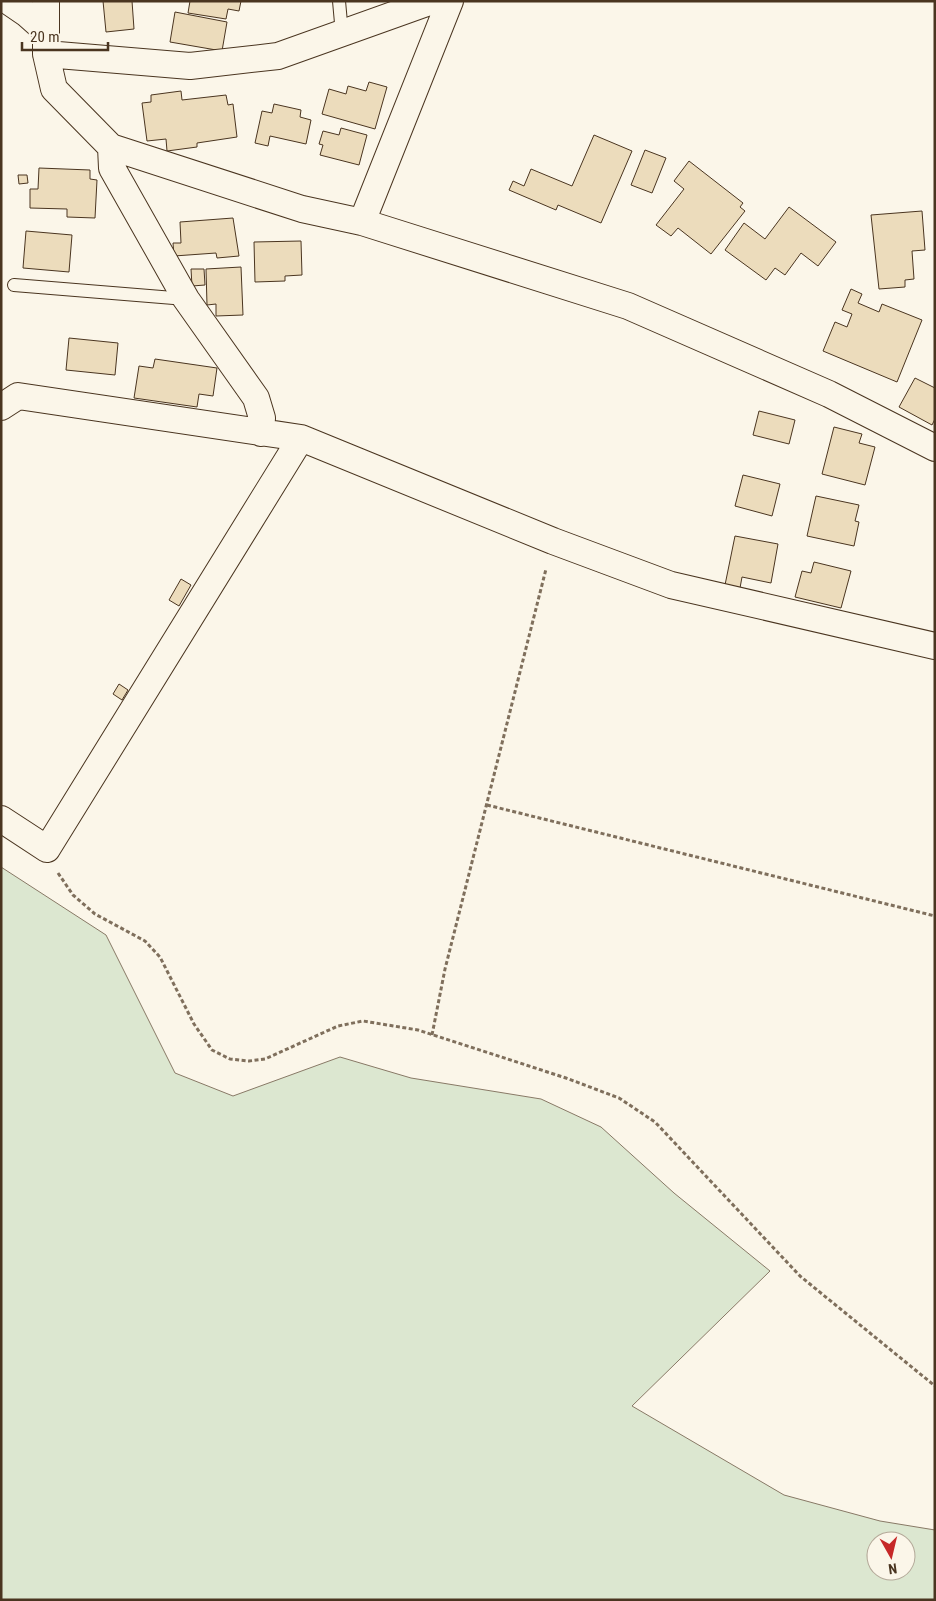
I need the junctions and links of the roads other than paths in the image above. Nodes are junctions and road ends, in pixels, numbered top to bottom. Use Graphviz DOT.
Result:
graph roads {
  1 [pos="8,1"];
  2 [pos="46,1"];
  3 [pos="339,1"];
  4 [pos="450,1"];
  5 [pos="426,2"];
  6 [pos="342,34"];
  7 [pos="46,42"];
  8 [pos="110,146"];
  9 [pos="362,222"];
  10 [pos="14,285"];
  11 [pos="186,299"];
  12 [pos="1,407"];
  13 [pos="261,434"];
  14 [pos="301,438"];
  15 [pos="935,448"];
  16 [pos="935,646"];
  17 [pos="1,819"];
  1 -- 7 [label="street"];
  2 -- 7 [label="street"];
  3 -- 6 [label="lane"];
  4 -- 9 [label="street"];
  5 -- 6 [label="street"];
  6 -- 7 [label="street"];
  7 -- 8 [label="street"];
  8 -- 9 [label="street"];
  8 -- 11 [label="street"];
  9 -- 15 [label="street"];
  10 -- 11 [label="lane"];
  11 -- 13 [label="street"];
  12 -- 13 [label="street"];
  13 -- 14 [label="street"];
  14 -- 16 [label="street"];
  14 -- 17 [label="street"];
}
